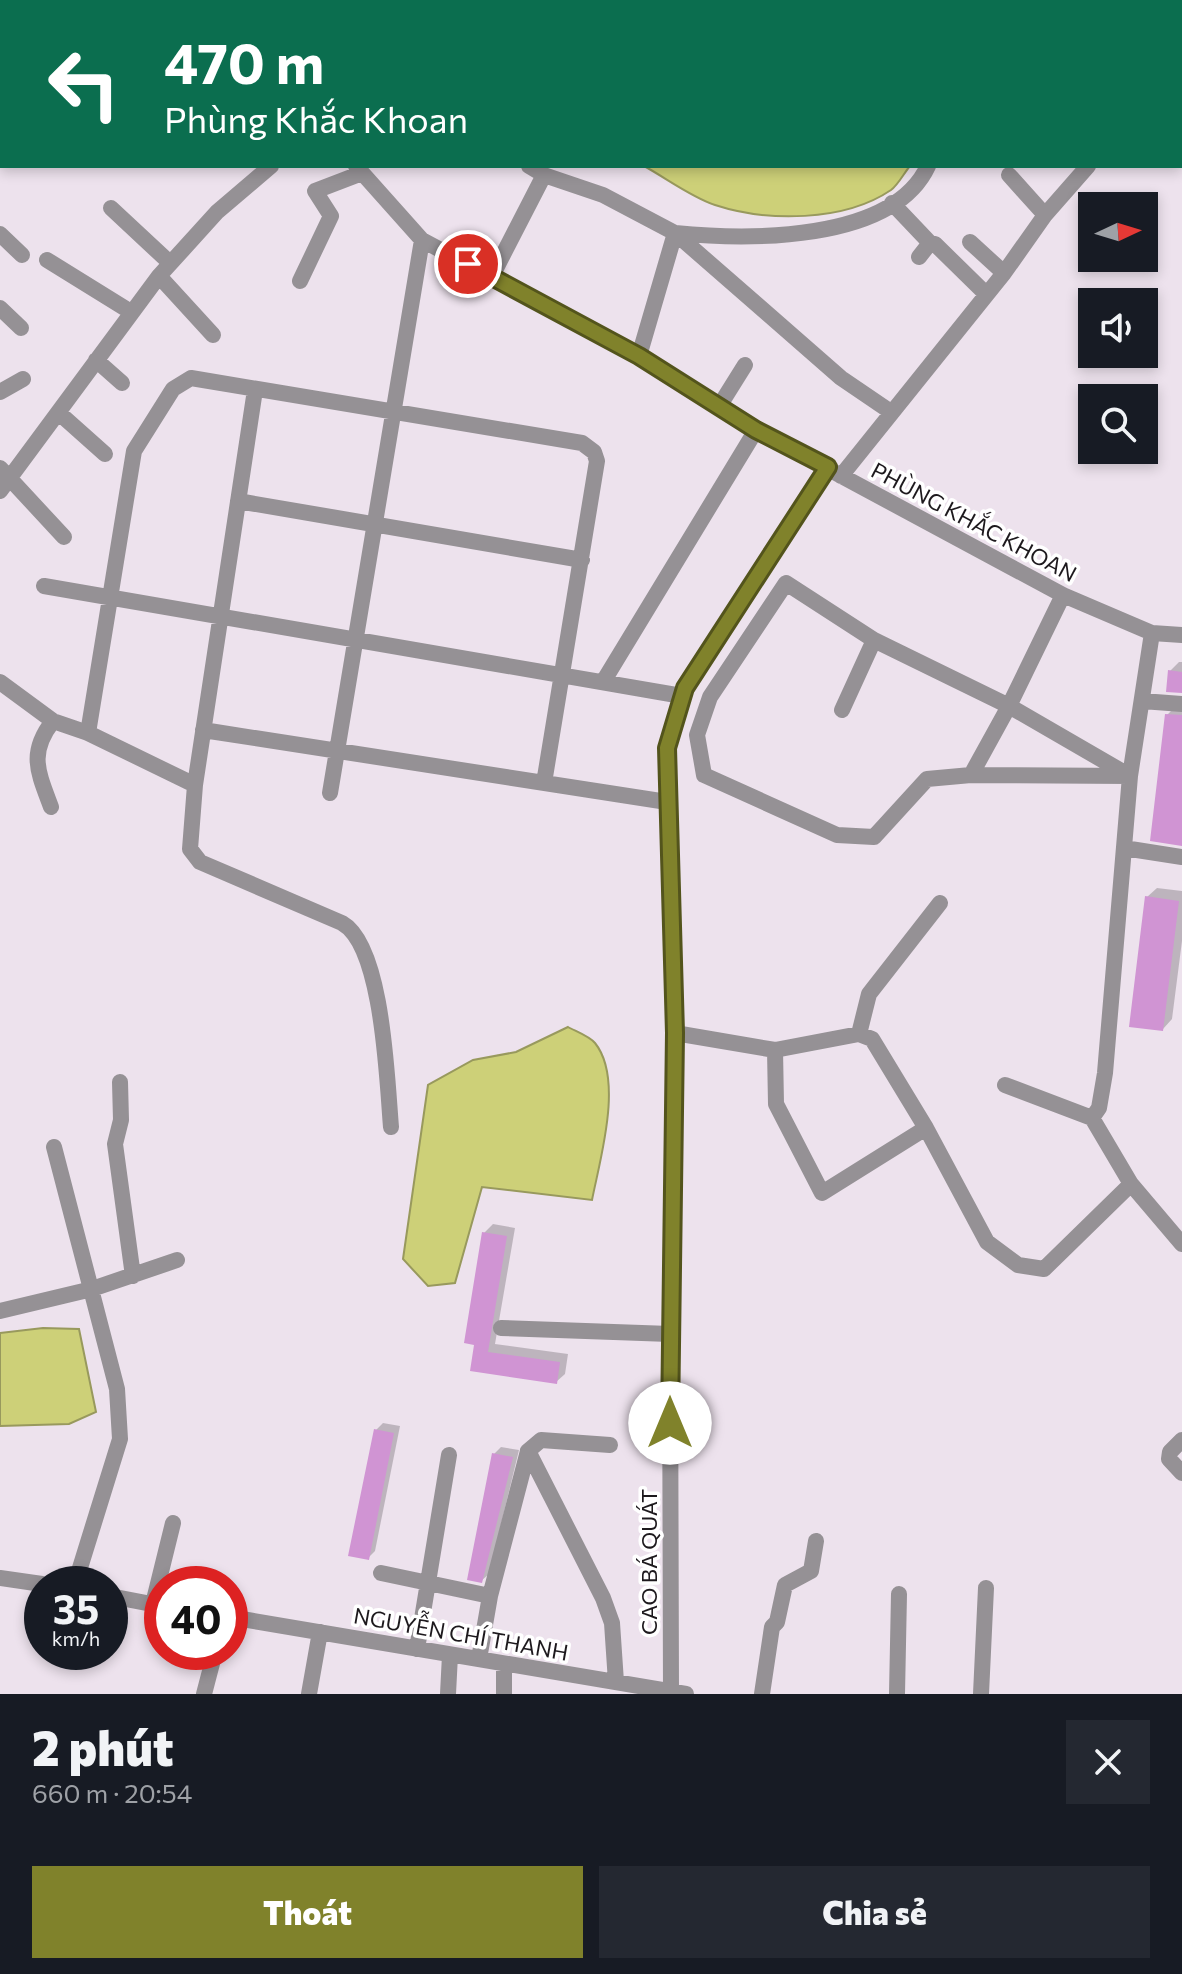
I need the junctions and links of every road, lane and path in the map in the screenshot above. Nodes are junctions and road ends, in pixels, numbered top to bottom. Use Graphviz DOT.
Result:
graph roads {
  1 [pos="269,168"];
  2 [pos="532,168"];
  3 [pos="927,168"];
  4 [pos="1086,168"];
  5 [pos="359,169"];
  6 [pos="544,175"];
  7 [pos="1009,175"];
  8 [pos="892,203"];
  9 [pos="111,208"];
  10 [pos="1045,215"];
  11 [pos="675,233"];
  12 [pos="0,234"];
  13 [pos="422,240"];
  14 [pos="970,242"];
  15 [pos="930,243"];
  16 [pos="22,255"];
  17 [pos="919,257"];
  18 [pos="47,260"];
  19 [pos="170,263"];
  20 [pos="1004,273"];
  21 [pos="159,276"];
  22 [pos="492,276"];
  23 [pos="300,281"];
  24 [pos="986,294"];
  25 [pos="0,308"];
  26 [pos="131,312"];
  27 [pos="21,328"];
  28 [pos="213,335"];
  29 [pos="639,356"];
  30 [pos="96,360"];
  31 [pos="745,365"];
  32 [pos="23,379"];
  33 [pos="122,383"];
  34 [pos="255,390"];
  35 [pos="0,392"];
  36 [pos="720,405"];
  37 [pos="891,412"];
  38 [pos="59,413"];
  39 [pos="393,413"];
  40 [pos="756,430"];
  41 [pos="105,454"];
  42 [pos="835,471"];
  43 [pos="6,473"];
  44 [pos="0,491"];
  45 [pos="238,501"];
  46 [pos="375,524"];
  47 [pos="64,537"];
  48 [pos="582,560"];
  49 [pos="44,586"];
  50 [pos="1063,595"];
  51 [pos="110,597"];
  52 [pos="221,616"];
  53 [pos="1152,633"];
  54 [pos="1182,635"];
  55 [pos="356,639"];
  56 [pos="874,640"];
  57 [pos="562,675"];
  58 [pos="0,682"];
  59 [pos="603,682"];
  60 [pos="682,696"];
  61 [pos="1142,701"];
  62 [pos="1182,704"];
  63 [pos="1009,706"];
  64 [pos="842,710"];
  65 [pos="53,721"];
  66 [pos="203,730"];
  67 [pos="88,733"];
  68 [pos="337,751"];
  69 [pos="971,775"];
  70 [pos="1130,776"];
  71 [pos="544,783"];
  72 [pos="195,785"];
  73 [pos="330,793"];
  74 [pos="667,802"];
  75 [pos="51,807"];
  76 [pos="1124,848"];
  77 [pos="1182,857"];
  78 [pos="940,903"];
  79 [pos="675,1033"];
  80 [pos="859,1034"];
  81 [pos="775,1050"];
  82 [pos="120,1082"];
  83 [pos="1005,1085"];
  84 [pos="1092,1118"];
  85 [pos="391,1127"];
  86 [pos="926,1128"];
  87 [pos="54,1147"];
  88 [pos="1131,1184"];
  89 [pos="1182,1244"];
  90 [pos="177,1260"];
  91 [pos="133,1276"];
  92 [pos="92,1289"];
  93 [pos="0,1311"];
  94 [pos="501,1328"];
  95 [pos="670,1334"];
  96 [pos="1182,1440"];
  97 [pos="610,1445"];
  98 [pos="528,1451"];
  99 [pos="449,1455"];
  100 [pos="1182,1473"];
  101 [pos="173,1523"];
  102 [pos="816,1541"];
  103 [pos="81,1566"];
  104 [pos="165,1566"];
  105 [pos="381,1573"];
  106 [pos="0,1578"];
  107 [pos="24,1581"];
  108 [pos="428,1583"];
  109 [pos="986,1588"];
  110 [pos="899,1594"];
  111 [pos="490,1596"];
  112 [pos="248,1620"];
  113 [pos="320,1632"];
  114 [pos="417,1649"];
  115 [pos="450,1655"];
  116 [pos="479,1659"];
  117 [pos="504,1664"];
  118 [pos="210,1670"];
  119 [pos="616,1682"];
  120 [pos="676,1693"];
  121 [pos="204,1694"];
  122 [pos="309,1694"];
  123 [pos="448,1694"];
  124 [pos="504,1694"];
  125 [pos="762,1694"];
  126 [pos="897,1694"];
  127 [pos="981,1694"];
  1 -- 19 [label="street"];
  2 -- 6 [label="street"];
  3 -- 8 [label="street"];
  4 -- 10 [label="street, CAO BÁ QUÁT"];
  5 -- 13 [label="street, PHÙNG KHẮC KHOAN"];
  5 -- 23 [label="street"];
  6 -- 11 [label="street"];
  6 -- 22 [label="street"];
  7 -- 10 [label="street"];
  8 -- 11 [label="street"];
  8 -- 15 [label="street"];
  9 -- 19 [label="street"];
  10 -- 20 [label="street, CAO BÁ QUÁT"];
  11 -- 29 [label="street"];
  11 -- 37 [label="street"];
  12 -- 16 [label="street"];
  13 -- 22 [label="street, PHÙNG KHẮC KHOAN"];
  13 -- 39 [label="street"];
  14 -- 20 [label="street"];
  15 -- 17 [label="street"];
  15 -- 24 [label="street"];
  18 -- 26 [label="street"];
  19 -- 21 [label="street"];
  20 -- 24 [label="street, CAO BÁ QUÁT"];
  21 -- 26 [label="street"];
  21 -- 28 [label="street"];
  22 -- 29 [label="street, PHÙNG KHẮC KHOAN"];
  24 -- 37 [label="street, CAO BÁ QUÁT"];
  25 -- 27 [label="street"];
  26 -- 30 [label="street"];
  29 -- 36 [label="street, PHÙNG KHẮC KHOAN"];
  30 -- 33 [label="street"];
  30 -- 38 [label="street"];
  31 -- 36 [label="street"];
  32 -- 35 [label="street"];
  34 -- 39 [label="street"];
  34 -- 45 [label="street"];
  34 -- 51 [label="street"];
  36 -- 40 [label="street, PHÙNG KHẮC KHOAN"];
  37 -- 42 [label="street, CAO BÁ QUÁT"];
  38 -- 41 [label="street"];
  38 -- 43 [label="street"];
  39 -- 46 [label="street"];
  39 -- 48 [label="street"];
  40 -- 42 [label="street, PHÙNG KHẮC KHOAN"];
  40 -- 59 [label="street"];
  42 -- 50 [label="street, PHÙNG KHẮC KHOAN"];
  42 -- 60 [label="street, CAO BÁ QUÁT"];
  43 -- 44 [label="street"];
  43 -- 47 [label="street"];
  45 -- 46 [label="street"];
  45 -- 52 [label="street"];
  46 -- 48 [label="street"];
  46 -- 55 [label="street"];
  48 -- 57 [label="street"];
  49 -- 51 [label="street"];
  50 -- 53 [label="street, PHÙNG KHẮC KHOAN"];
  50 -- 63 [label="street"];
  51 -- 52 [label="street"];
  51 -- 67 [label="street"];
  52 -- 55 [label="street"];
  52 -- 66 [label="street"];
  53 -- 54 [label="street, PHÙNG KHẮC KHOAN"];
  53 -- 61 [label="street"];
  55 -- 57 [label="street"];
  55 -- 68 [label="street"];
  56 -- 63 [label="street"];
  56 -- 64 [label="street"];
  56 -- 69 [label="street"];
  57 -- 59 [label="street"];
  57 -- 71 [label="street"];
  58 -- 65 [label="street"];
  59 -- 60 [label="street"];
  60 -- 74 [label="street, CAO BÁ QUÁT"];
  61 -- 62 [label="street"];
  61 -- 70 [label="street"];
  63 -- 69 [label="street"];
  63 -- 70 [label="street"];
  65 -- 67 [label="street"];
  65 -- 75 [label="street"];
  66 -- 68 [label="street"];
  66 -- 72 [label="street"];
  67 -- 72 [label="street"];
  68 -- 71 [label="street"];
  68 -- 73 [label="street"];
  69 -- 70 [label="street"];
  70 -- 76 [label="street"];
  71 -- 74 [label="street"];
  72 -- 85 [label="street"];
  74 -- 79 [label="street, CAO BÁ QUÁT"];
  76 -- 77 [label="street"];
  76 -- 84 [label="street"];
  78 -- 80 [label="street"];
  79 -- 81 [label="street"];
  79 -- 95 [label="street, CAO BÁ QUÁT"];
  80 -- 81 [label="street"];
  80 -- 86 [label="street"];
  81 -- 86 [label="street"];
  82 -- 91 [label="street"];
  83 -- 84 [label="street"];
  84 -- 88 [label="street"];
  86 -- 88 [label="street"];
  87 -- 92 [label="street"];
  88 -- 89 [label="street"];
  90 -- 91 [label="street"];
  91 -- 92 [label="street"];
  92 -- 93 [label="street"];
  92 -- 103 [label="street"];
  94 -- 95 [label="street"];
  95 -- 120 [label="street, CAO BÁ QUÁT"];
  96 -- 100 [label="street"];
  97 -- 98 [label="street"];
  98 -- 111 [label="street"];
  98 -- 119 [label="street"];
  99 -- 108 [label="street"];
  101 -- 104 [label="street"];
  102 -- 125 [label="street"];
  105 -- 108 [label="street"];
  106 -- 107 [label="street"];
  108 -- 111 [label="street"];
  108 -- 114 [label="street"];
  109 -- 127 [label="street"];
  110 -- 126 [label="street"];
  111 -- 116 [label="street"];
  112 -- 113 [label="street, NGUYỄN CHÍ THANH"];
  113 -- 114 [label="street, NGUYỄN CHÍ THANH"];
  113 -- 122 [label="street"];
  114 -- 115 [label="street, NGUYỄN CHÍ THANH"];
  115 -- 116 [label="street, NGUYỄN CHÍ THANH"];
  115 -- 123 [label="street"];
  116 -- 117 [label="street, NGUYỄN CHÍ THANH"];
  117 -- 119 [label="street, NGUYỄN CHÍ THANH"];
  117 -- 124 [label="street"];
  118 -- 121 [label="street"];
  119 -- 120 [label="street, NGUYỄN CHÍ THANH"];
}
